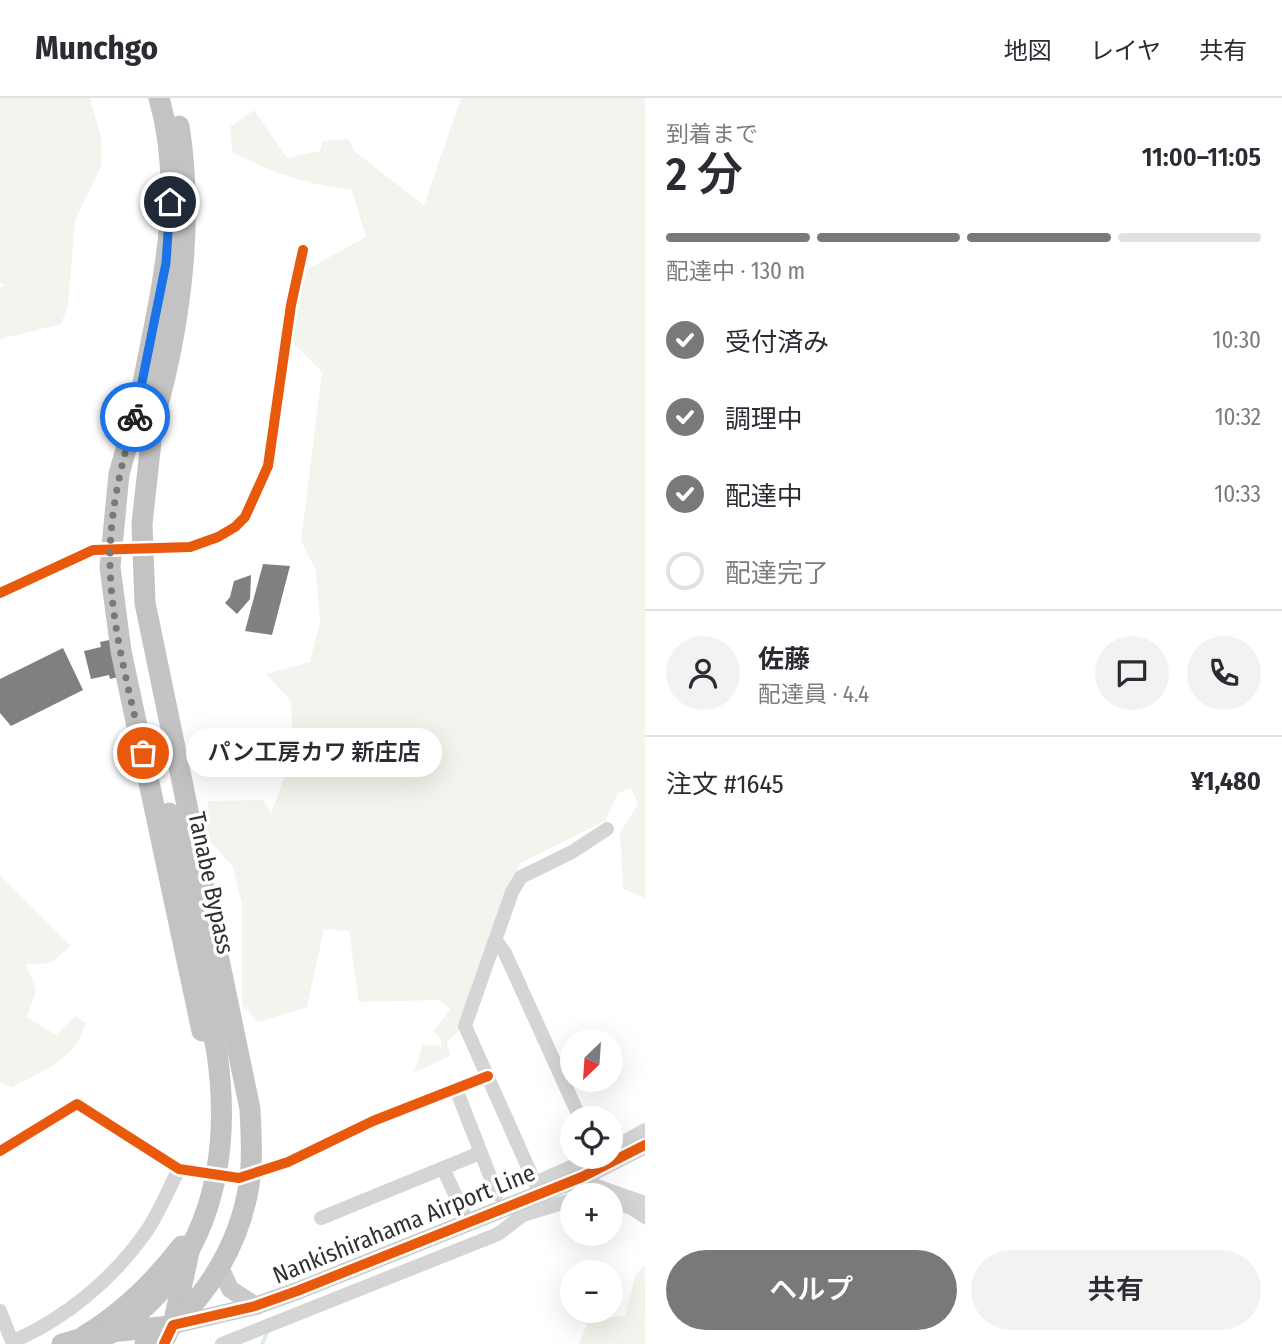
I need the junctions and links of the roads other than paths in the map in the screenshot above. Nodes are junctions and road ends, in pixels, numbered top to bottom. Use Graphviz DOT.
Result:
graph roads {
  1 [pos="159,98"];
  2 [pos="173,98"];
  3 [pos="303,250"];
  4 [pos="126,549"];
  5 [pos="0,593"];
  6 [pos="172,812"];
  7 [pos="607,829"];
  8 [pos="497,942"];
  9 [pos="488,1076"];
  10 [pos="456,1089"];
  11 [pos="575,1106"];
  12 [pos="645,1130"];
  13 [pos="623,1142"];
  14 [pos="645,1145"];
  15 [pos="0,1151"];
  16 [pos="480,1153"];
  17 [pos="443,1168"];
  18 [pos="178,1169"];
  19 [pos="567,1169"];
  20 [pos="208,1175"];
  21 [pos="249,1176"];
  22 [pos="582,1177"];
  23 [pos="497,1194"];
  24 [pos="645,1203"];
  25 [pos="560,1204"];
  26 [pos="623,1206"];
  27 [pos="645,1217"];
  28 [pos="321,1218"];
  29 [pos="467,1221"];
  30 [pos="197,1226"];
  31 [pos="219,1265"];
  32 [pos="256,1306"];
  33 [pos="0,1311"];
  34 [pos="169,1335"];
  35 [pos="88,1340"];
  36 [pos="14,1342"];
  37 [pos="62,1344"];
  38 [pos="118,1344"];
  39 [pos="145,1344"];
  40 [pos="222,1344"];
  1 -- 4 [label="highway"];
  2 -- 4 [label="highway, Tanabe Bypass"];
  3 -- 4 [label="street"];
  4 -- 5 [label="street"];
  4 -- 6 [label="highway, Tanabe Bypass"];
  4 -- 20 [label="highway"];
  4 -- 21 [label="highway"];
  6 -- 35 [label="highway, Tanabe Bypass, bridge"];
  6 -- 38 [label="highway, Tanabe Bypass"];
  7 -- 8 [label="street"];
  8 -- 9 [label="street"];
  8 -- 11 [label="street"];
  9 -- 10 [label="street"];
  9 -- 19 [label="street"];
  10 -- 16 [label="street"];
  10 -- 21 [label="street"];
  12 -- 13 [label="street"];
  14 -- 22 [label="main road, Nankishirahama Airport Line"];
  15 -- 18 [label="street"];
  16 -- 17 [label="street"];
  16 -- 23 [label="street"];
  17 -- 28 [label="street"];
  17 -- 29 [label="street"];
  18 -- 20 [label="street"];
  18 -- 36 [label="street"];
  20 -- 21 [label="street"];
  20 -- 30 [label="highway"];
  21 -- 31 [label="highway"];
  22 -- 24 [label="street"];
  22 -- 29 [label="main road, Nankishirahama Airport Line"];
  25 -- 40 [label="street"];
  26 -- 27 [label="street"];
  29 -- 32 [label="main road, Nankishirahama Airport Line"];
  30 -- 34 [label="highway"];
  30 -- 35 [label="highway"];
  31 -- 32 [label="main road"];
  31 -- 34 [label="highway"];
  32 -- 34 [label="main road, Nankishirahama Airport Line"];
  33 -- 36 [label="street"];
  34 -- 35 [label="highway"];
  34 -- 39 [label="highway"];
  35 -- 37 [label="highway"];
}
